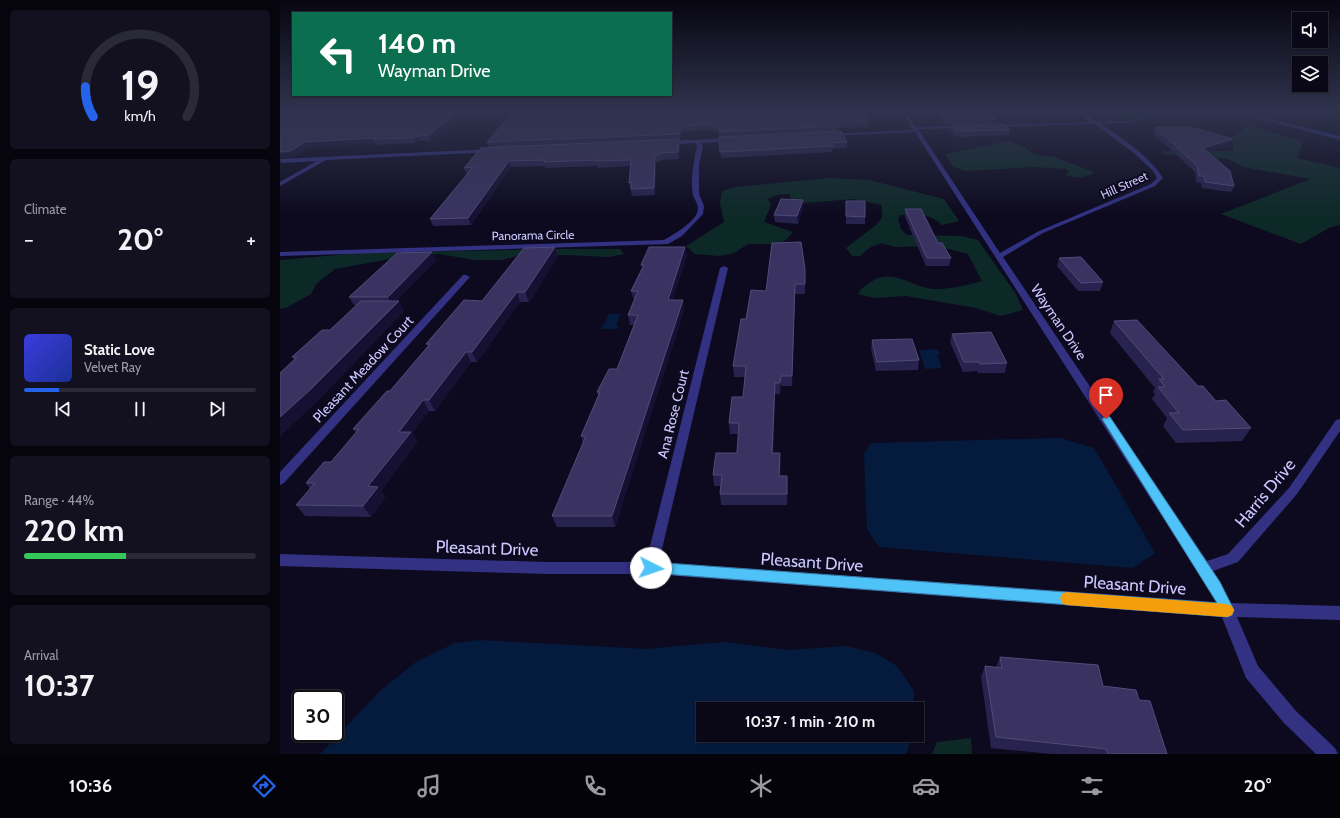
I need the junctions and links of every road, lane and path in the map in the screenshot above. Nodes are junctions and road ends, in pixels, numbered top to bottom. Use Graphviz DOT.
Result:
graph roads {
  1 [pos="700,146"];
  2 [pos="926,146"];
  3 [pos="1125,146"];
  4 [pos="498,151"];
  5 [pos="326,158"];
  6 [pos="280,161"];
  7 [pos="280,184"];
  8 [pos="280,254"];
  9 [pos="998,257"];
  10 [pos="724,268"];
  11 [pos="466,277"];
  12 [pos="1340,423"];
  13 [pos="280,480"];
  14 [pos="280,560"];
  15 [pos="651,568"];
  16 [pos="1203,569"];
  17 [pos="1228,610"];
  18 [pos="1340,614"];
  19 [pos="1329,754"];
  1 -- 8 [label="street, Panorama Circle"];
  2 -- 9 [label="street, Wayman Drive"];
  3 -- 9 [label="street, Hill Street"];
  4 -- 5 [label="street"];
  5 -- 6 [label="street"];
  5 -- 7 [label="street"];
  9 -- 16 [label="street, Wayman Drive"];
  10 -- 15 [label="street, Ana Rose Court"];
  11 -- 13 [label="street, Pleasant Meadow Court"];
  12 -- 16 [label="street, Harris Drive"];
  14 -- 15 [label="street, Pleasant Drive"];
  15 -- 17 [label="street, Pleasant Drive"];
  16 -- 17 [label="street, Wayman Drive"];
  17 -- 18 [label="street, Pleasant Drive"];
  17 -- 19 [label="street, Wayman Drive"];
}
